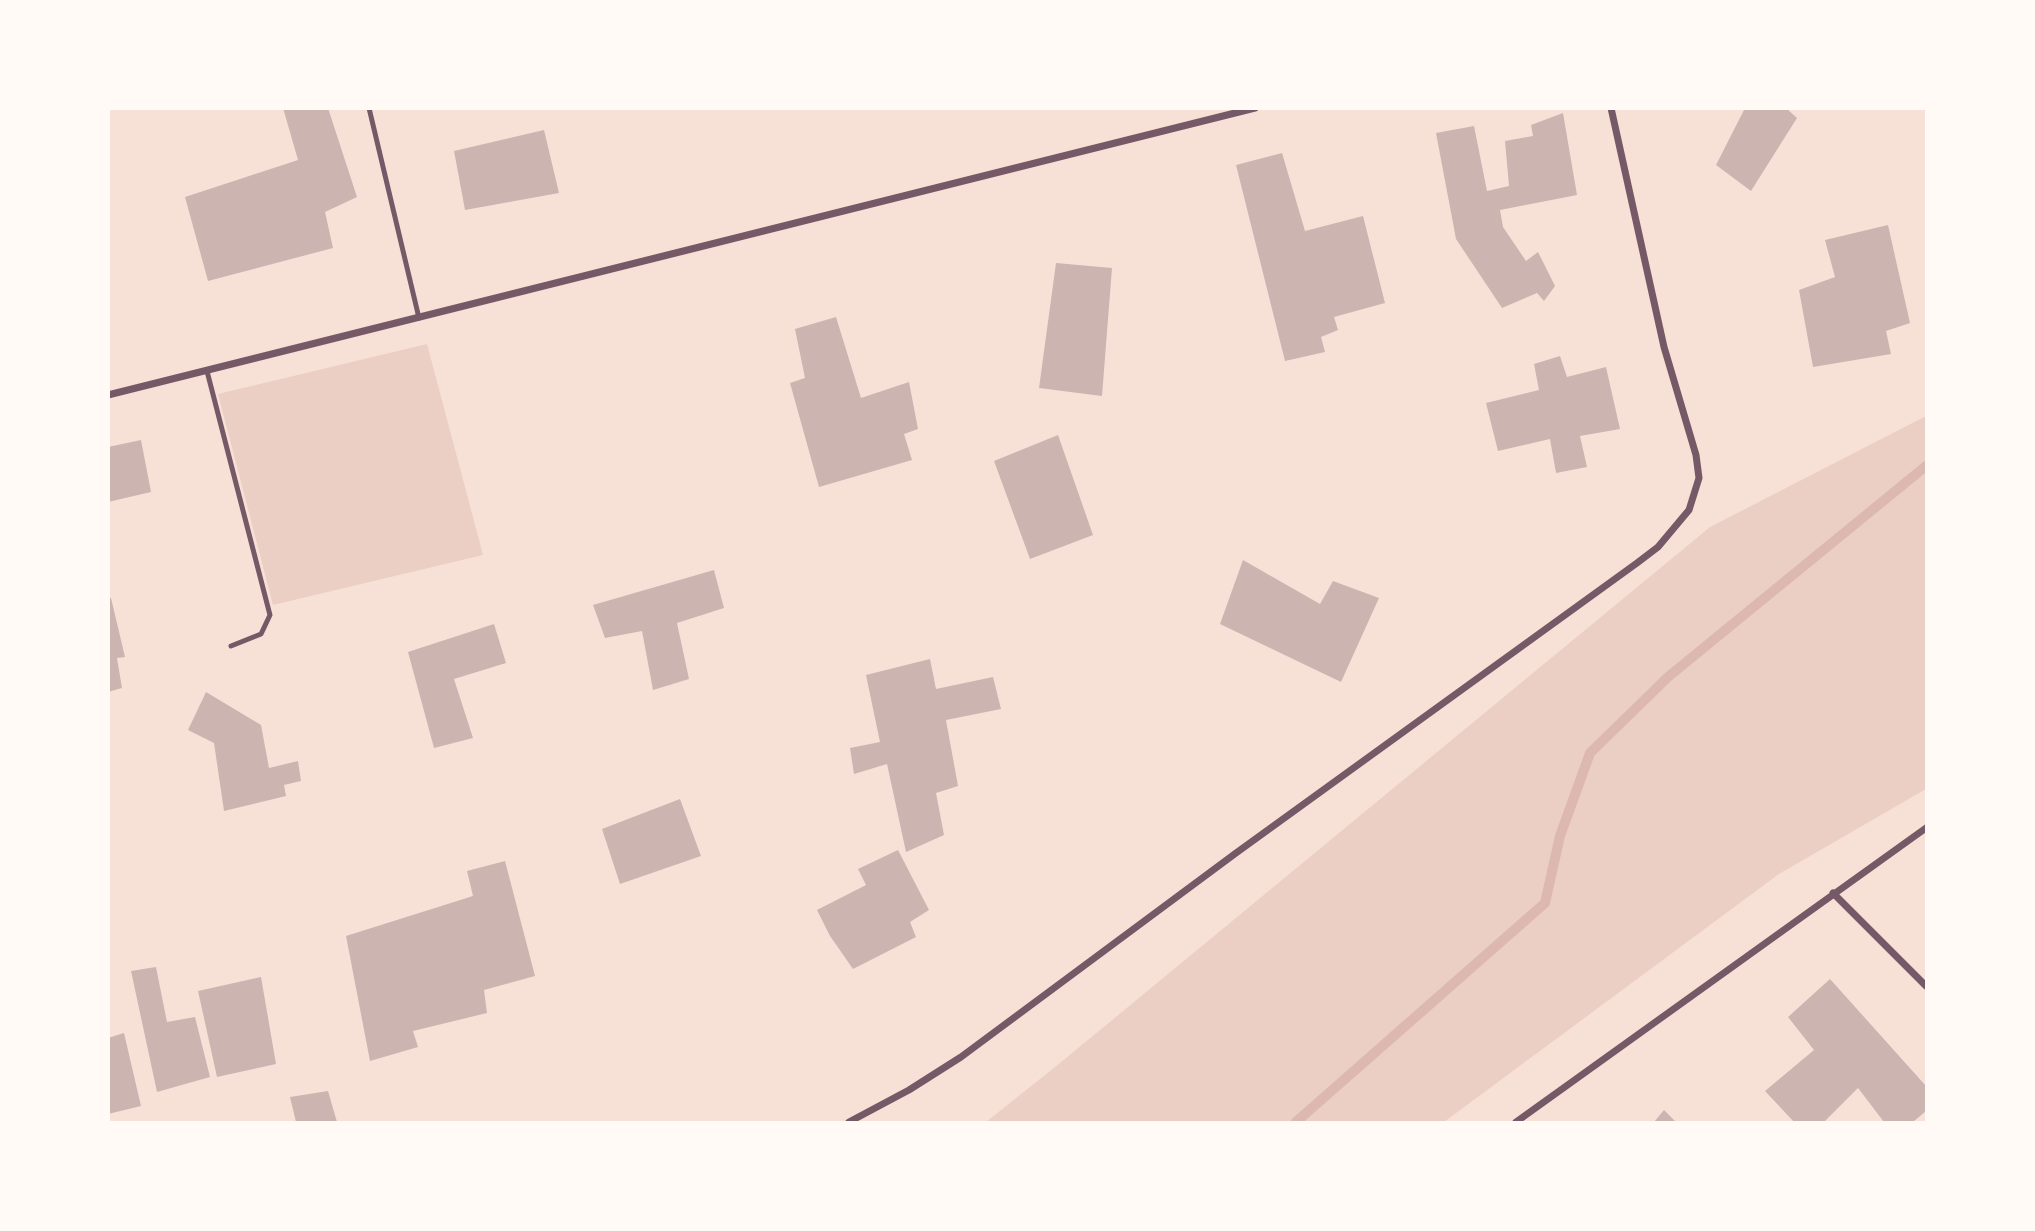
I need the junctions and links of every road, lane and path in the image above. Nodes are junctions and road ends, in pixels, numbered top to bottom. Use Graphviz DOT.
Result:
graph roads {
  1 [pos="369,108"];
  2 [pos="1255,108"];
  3 [pos="1611,108"];
  4 [pos="419,317"];
  5 [pos="207,371"];
  6 [pos="108,395"];
  7 [pos="230,646"];
  8 [pos="1927,828"];
  9 [pos="1833,893"];
  10 [pos="1927,986"];
  11 [pos="849,1122"];
  12 [pos="1516,1122"];
  1 -- 4 [label="lane"];
  2 -- 4 [label="street"];
  3 -- 11 [label="street"];
  4 -- 5 [label="street"];
  5 -- 6 [label="street"];
  5 -- 7 [label="lane"];
  8 -- 9 [label="street"];
  9 -- 10 [label="street"];
  9 -- 12 [label="street"];
}
